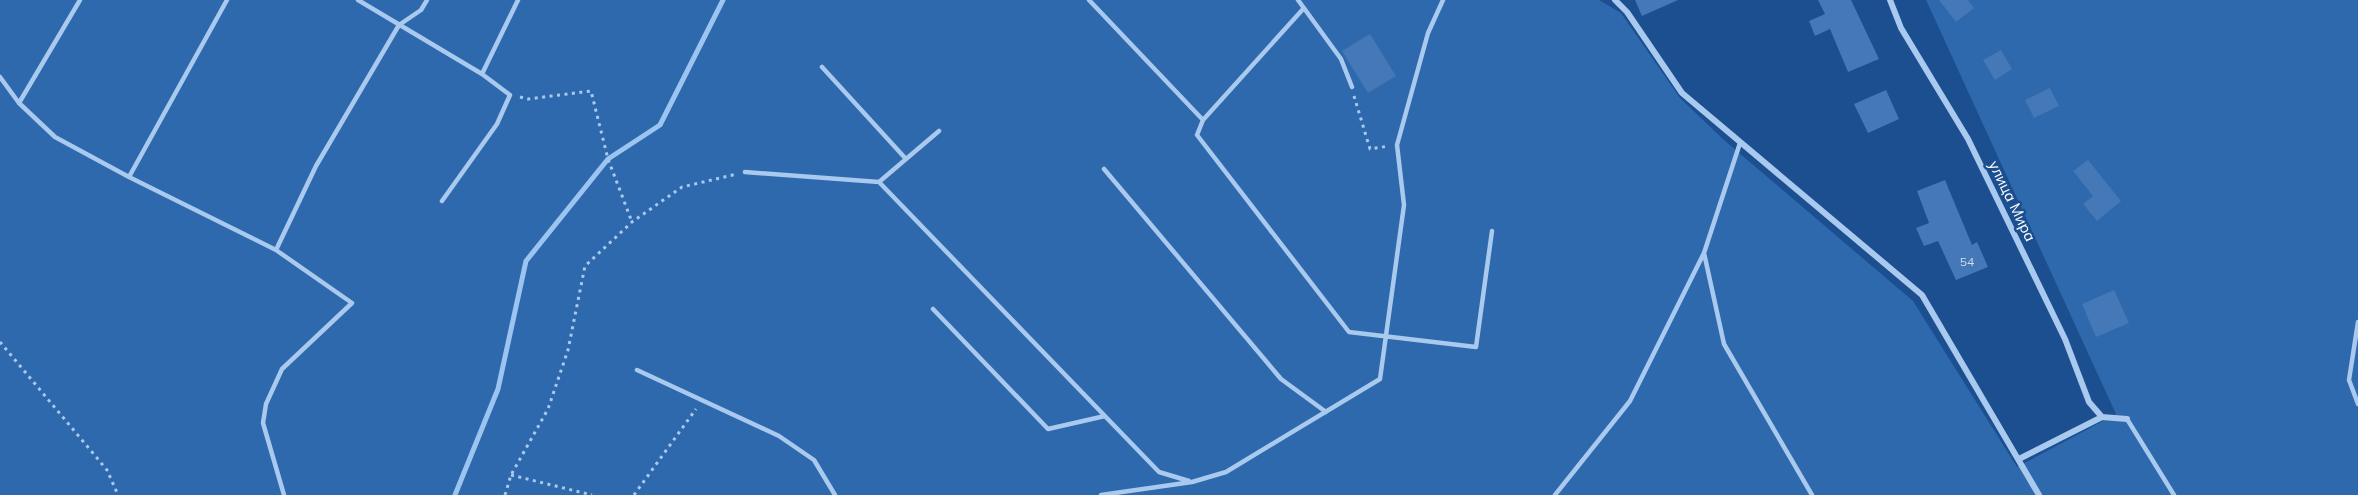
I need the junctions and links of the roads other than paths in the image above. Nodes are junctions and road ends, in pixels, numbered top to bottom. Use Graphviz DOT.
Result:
graph roads {
  1 [pos="80,0"];
  2 [pos="226,0"];
  3 [pos="358,0"];
  4 [pos="427,0"];
  5 [pos="518,0"];
  6 [pos="1089,0"];
  7 [pos="1298,0"];
  8 [pos="1443,0"];
  9 [pos="1615,0"];
  10 [pos="1890,0"];
  11 [pos="1304,9"];
  12 [pos="399,25"];
  13 [pos="822,67"];
  14 [pos="482,74"];
  15 [pos="0,77"];
  16 [pos="1352,87"];
  17 [pos="19,103"];
  18 [pos="1203,120"];
  19 [pos="939,131"];
  20 [pos="1740,143"];
  21 [pos="906,159"];
  22 [pos="1104,169"];
  23 [pos="745,172"];
  24 [pos="129,177"];
  25 [pos="879,182"];
  26 [pos="442,201"];
  27 [pos="1492,231"];
  28 [pos="276,250"];
  29 [pos="1704,253"];
  30 [pos="933,309"];
  31 [pos="2358,322"];
  32 [pos="1386,334"];
  33 [pos="637,370"];
  34 [pos="2358,404"];
  35 [pos="1326,412"];
  36 [pos="1106,416"];
  37 [pos="2102,417"];
  38 [pos="2127,419"];
  39 [pos="2019,459"];
  40 [pos="1192,482"];
  41 [pos="284,495"];
  42 [pos="835,495"];
  43 [pos="1101,495"];
  44 [pos="1555,495"];
  45 [pos="1812,495"];
  46 [pos="2039,495"];
  47 [pos="2174,495"];
  1 -- 17 [label="lane"];
  2 -- 24 [label="lane"];
  3 -- 12 [label="lane"];
  4 -- 12 [label="lane"];
  5 -- 14 [label="lane"];
  6 -- 18 [label="lane"];
  7 -- 11 [label="lane"];
  8 -- 32 [label="lane"];
  9 -- 20 [label="street"];
  10 -- 37 [label="street, улица Мира"];
  11 -- 16 [label="lane"];
  11 -- 18 [label="lane"];
  12 -- 14 [label="lane"];
  12 -- 28 [label="lane"];
  13 -- 21 [label="lane"];
  14 -- 26 [label="lane"];
  15 -- 17 [label="lane"];
  17 -- 24 [label="lane"];
  18 -- 32 [label="lane"];
  19 -- 21 [label="lane"];
  20 -- 29 [label="lane"];
  20 -- 39 [label="street"];
  21 -- 25 [label="lane"];
  22 -- 35 [label="lane"];
  23 -- 25 [label="lane"];
  24 -- 28 [label="lane"];
  25 -- 36 [label="lane"];
  27 -- 32 [label="lane"];
  28 -- 41 [label="lane"];
  29 -- 44 [label="lane"];
  29 -- 45 [label="lane"];
  30 -- 36 [label="lane"];
  31 -- 34 [label="lane"];
  32 -- 35 [label="lane"];
  33 -- 42 [label="lane"];
  35 -- 40 [label="lane"];
  36 -- 40 [label="lane"];
  37 -- 38 [label="street"];
  37 -- 39 [label="street"];
  38 -- 47 [label="lane"];
  39 -- 46 [label="street"];
  40 -- 43 [label="lane"];
}
